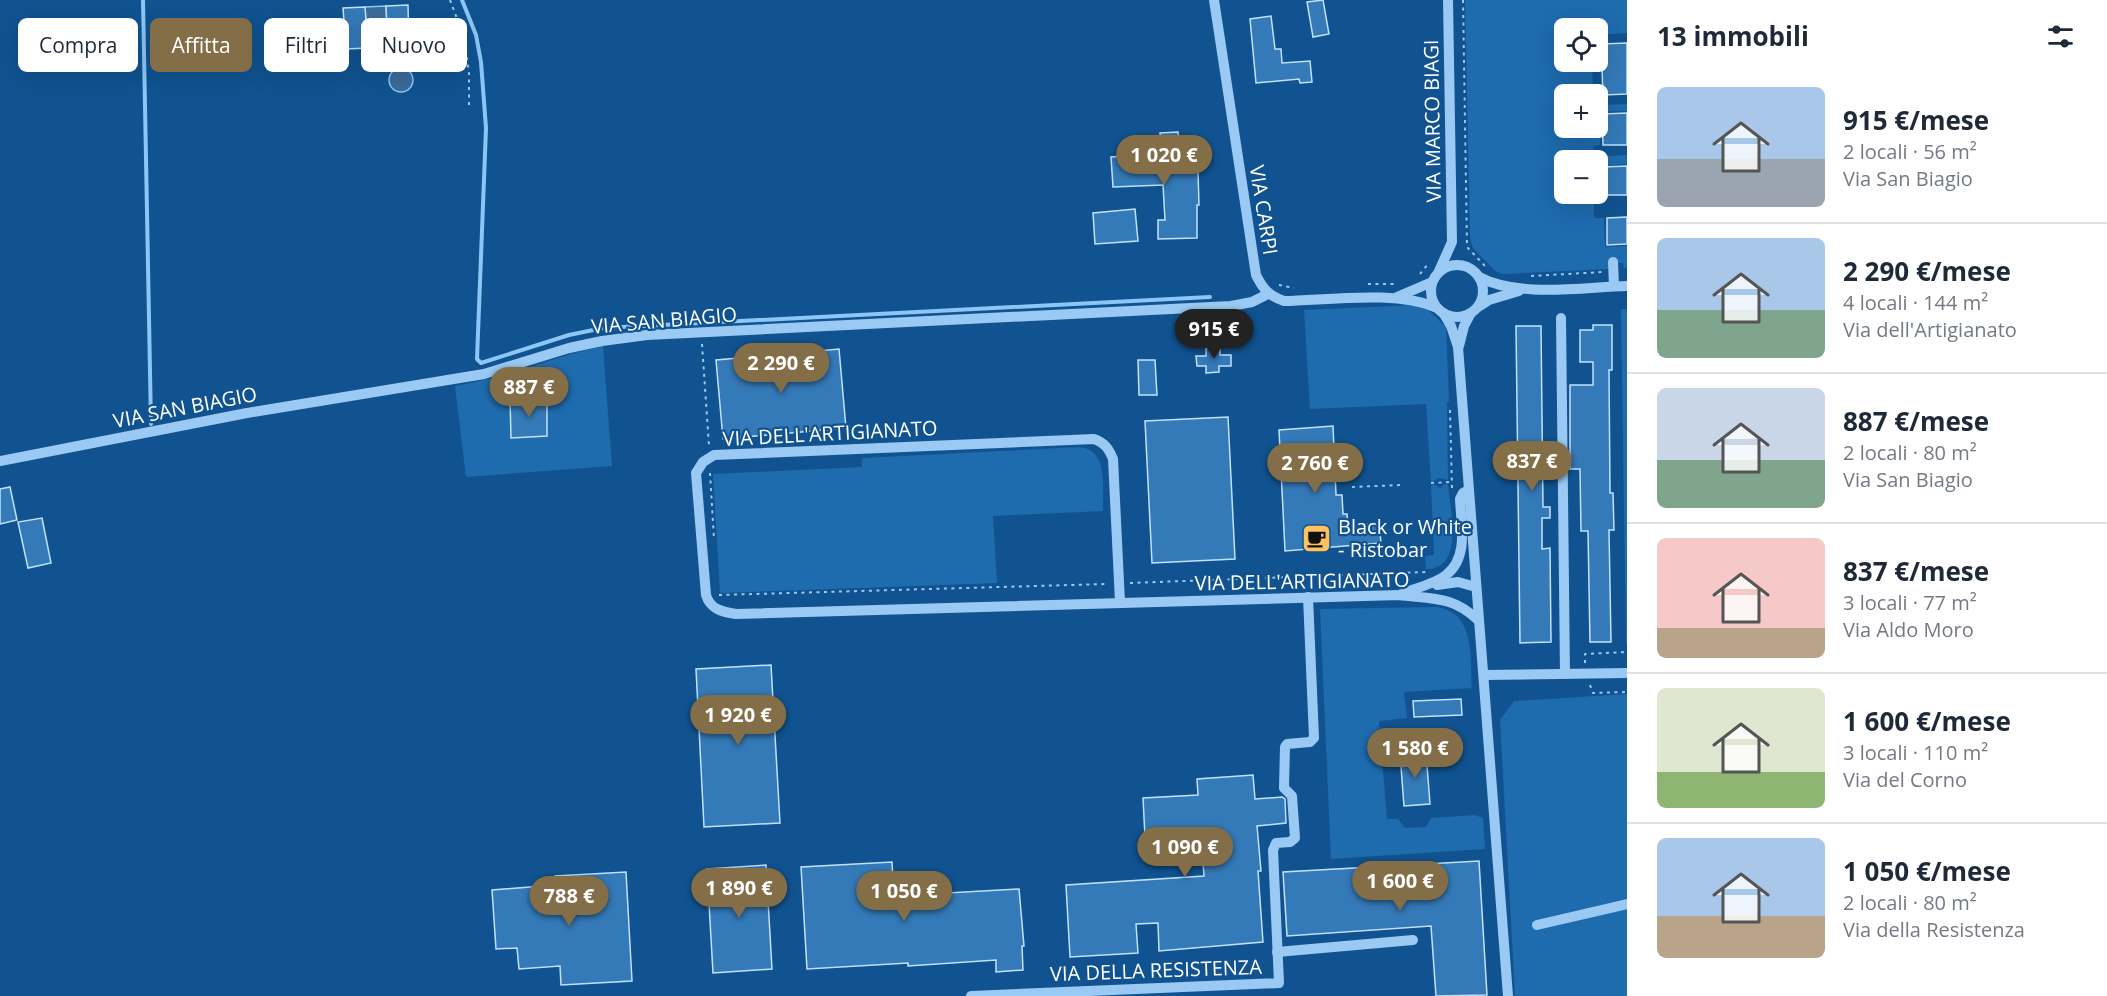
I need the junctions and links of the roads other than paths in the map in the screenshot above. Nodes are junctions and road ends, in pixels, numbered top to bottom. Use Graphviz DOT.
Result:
graph roads {
  1 [pos="1214,0"];
  2 [pos="1448,0"];
  3 [pos="1452,242"];
  4 [pos="1463,265"];
  5 [pos="1613,267"];
  6 [pos="1439,271"];
  7 [pos="1484,274"];
  8 [pos="1432,282"];
  9 [pos="1614,286"];
  10 [pos="1627,286"];
  11 [pos="1522,290"];
  12 [pos="1268,294"];
  13 [pos="1396,297"];
  14 [pos="1475,310"];
  15 [pos="1440,311"];
  16 [pos="1561,318"];
  17 [pos="1458,346"];
  18 [pos="0,461"];
  19 [pos="1469,490"];
  20 [pos="1476,587"];
  21 [pos="1400,595"];
  22 [pos="1308,597"];
  23 [pos="1120,602"];
  24 [pos="1478,620"];
  25 [pos="1627,673"];
  26 [pos="1565,674"];
  27 [pos="1484,675"];
  28 [pos="1627,904"];
  29 [pos="1537,925"];
  30 [pos="1413,940"];
  31 [pos="1278,952"];
  32 [pos="1035,994"];
  33 [pos="971,996"];
  34 [pos="1508,996"];
  1 -- 12 [label="street, VIA CARPI"];
  2 -- 3 [label="street, VIA MARCO BIAGI"];
  3 -- 4 [label="street, VIA MARCO BIAGI"];
  3 -- 6 [label="street, VIA MARCO BIAGI"];
  4 -- 6 [label="street"];
  4 -- 7 [label="street"];
  5 -- 9 [label="street"];
  6 -- 8 [label="street"];
  7 -- 11 [label="street"];
  7 -- 14 [label="street"];
  8 -- 13 [label="street"];
  8 -- 15 [label="street"];
  9 -- 10 [label="street"];
  9 -- 11 [label="street"];
  11 -- 14 [label="street"];
  12 -- 13 [label="street"];
  12 -- 18 [label="street, VIA SAN BIAGIO"];
  13 -- 15 [label="street"];
  14 -- 15 [label="street"];
  14 -- 17 [label="street"];
  15 -- 17 [label="street"];
  16 -- 26 [label="street"];
  17 -- 19 [label="street"];
  19 -- 20 [label="street"];
  19 -- 21 [label="street"];
  20 -- 21 [label="street"];
  20 -- 24 [label="street"];
  21 -- 22 [label="street, VIA DELL'ARTIGIANATO"];
  21 -- 24 [label="street, VIA DELL'ARTIGIANATO"];
  22 -- 23 [label="street, VIA DELL'ARTIGIANATO"];
  22 -- 31 [label="street"];
  23 -- 23 [label="street, VIA DELL'ARTIGIANATO"];
  24 -- 27 [label="street"];
  25 -- 26 [label="street"];
  26 -- 27 [label="street"];
  27 -- 34 [label="street"];
  28 -- 29 [label="street"];
  30 -- 31 [label="street"];
  31 -- 32 [label="street, VIA DELLA RESISTENZA"];
  32 -- 33 [label="street, VIA DELLA RESISTENZA"];
}
